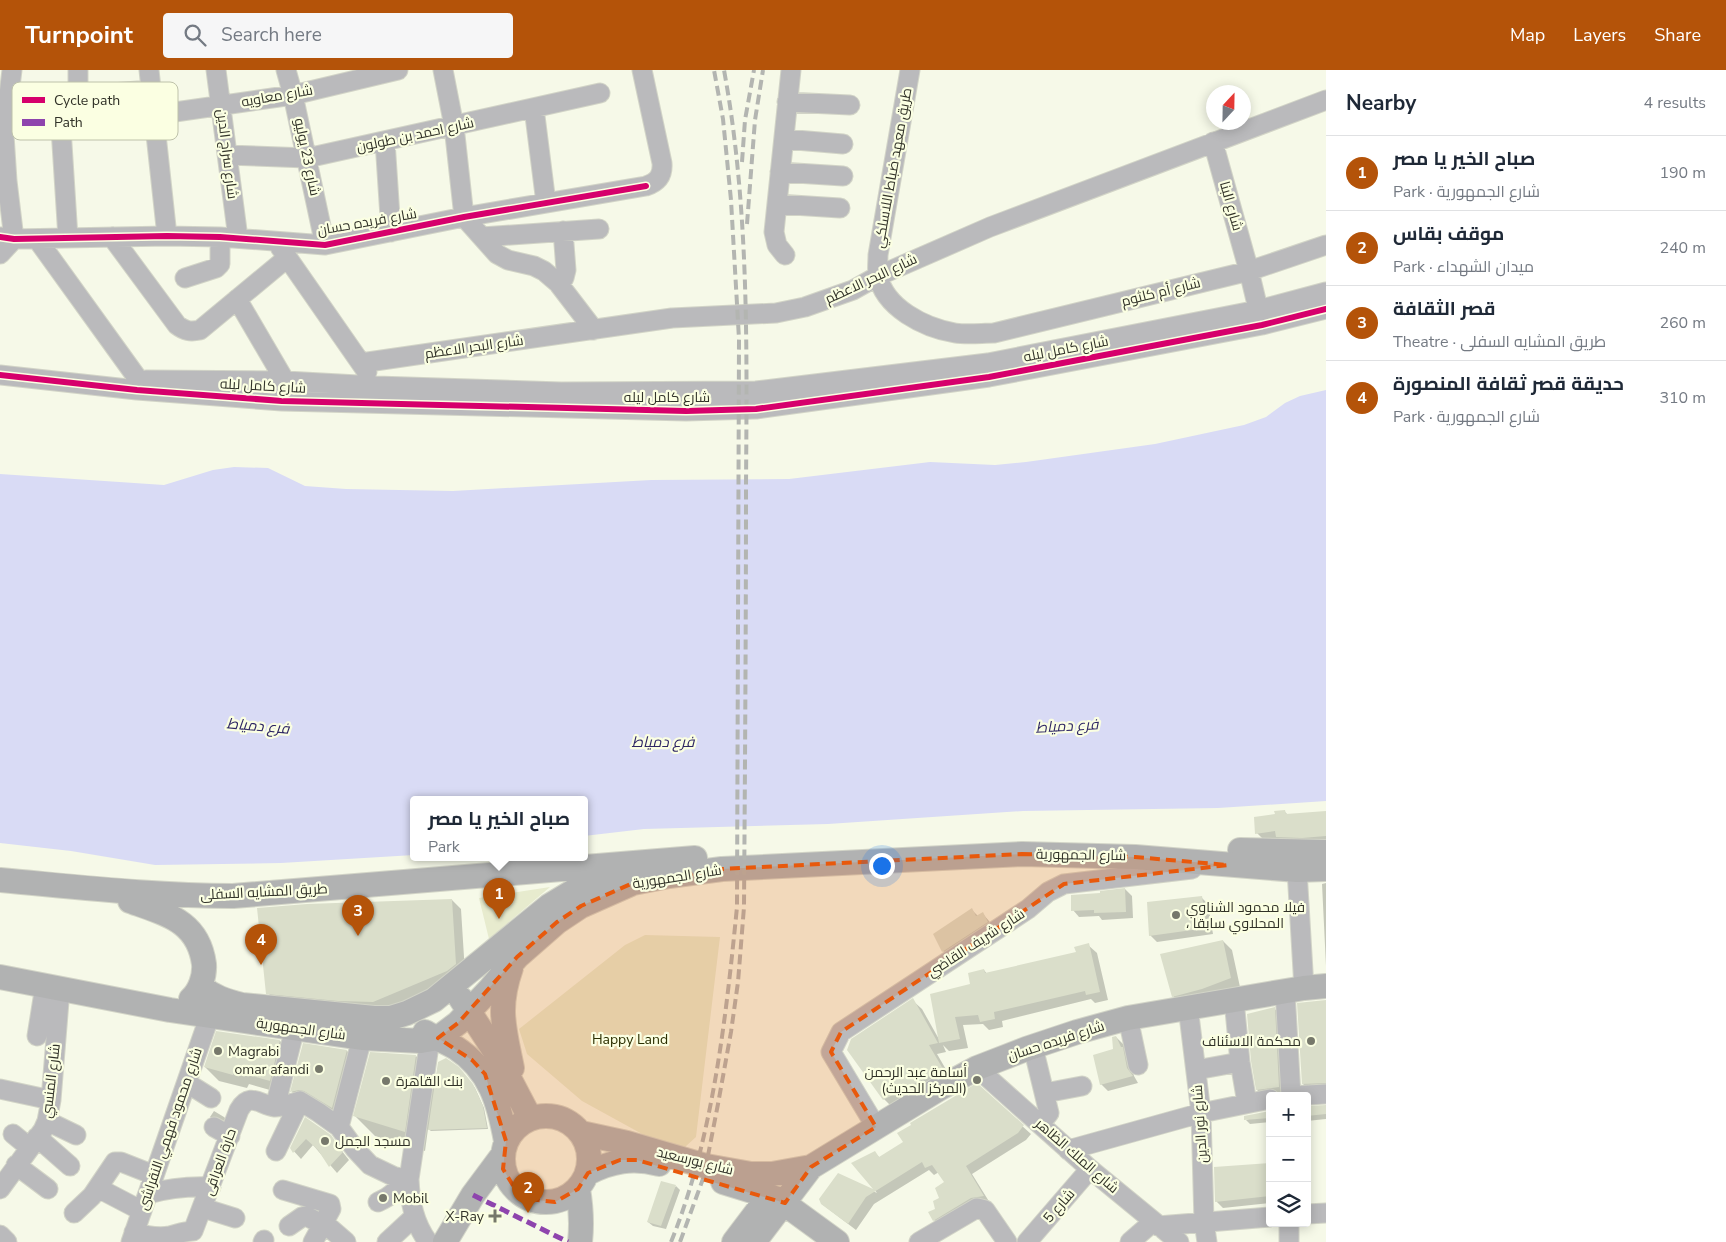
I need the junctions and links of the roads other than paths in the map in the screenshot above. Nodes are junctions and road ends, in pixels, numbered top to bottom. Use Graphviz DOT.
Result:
graph roads {
  1 [pos="12,70"];
  2 [pos="216,70"];
  3 [pos="286,70"];
  4 [pos="398,70"];
  5 [pos="443,70"];
  6 [pos="642,70"];
  7 [pos="791,70"];
  8 [pos="910,70"];
  9 [pos="367,74"];
  10 [pos="600,93"];
  11 [pos="293,95"];
  12 [pos="1326,100"];
  13 [pos="7,101"];
  14 [pos="12,101"];
  15 [pos="787,102"];
  16 [pos="221,105"];
  17 [pos="850,105"];
  18 [pos="534,108"];
  19 [pos="178,111"];
  20 [pos="454,126"];
  21 [pos="2,134"];
  22 [pos="784,139"];
  23 [pos="62,140"];
  24 [pos="157,140"];
  25 [pos="386,141"];
  26 [pos="1213,142"];
  27 [pos="842,144"];
  28 [pos="228,155"];
  29 [pos="307,158"];
  30 [pos="780,172"];
  31 [pos="843,176"];
  32 [pos="4,181"];
  33 [pos="546,203"];
  34 [pos="777,204"];
  35 [pos="840,208"];
  36 [pos="464,217"];
  37 [pos="599,229"];
  38 [pos="563,231"];
  39 [pos="391,232"];
  40 [pos="167,236"];
  41 [pos="112,237"];
  42 [pos="482,237"];
  43 [pos="7,238"];
  44 [pos="37,238"];
  45 [pos="68,238"];
  46 [pos="229,238"];
  47 [pos="277,241"];
  48 [pos="325,245"];
  49 [pos="1326,245"];
  50 [pos="0,254"];
  51 [pos="785,255"];
  52 [pos="287,258"];
  53 [pos="1249,270"];
  54 [pos="878,276"];
  55 [pos="185,278"];
  56 [pos="558,283"];
  57 [pos="1326,292"];
  58 [pos="237,299"];
  59 [pos="1326,309"];
  60 [pos="1260,317"];
  61 [pos="594,330"];
  62 [pos="994,333"];
  63 [pos="361,363"];
  64 [pos="0,375"];
  65 [pos="138,380"];
  66 [pos="290,381"];
  67 [pos="376,386"];
  68 [pos="103,387"];
  69 [pos="291,401"];
  70 [pos="1326,852"];
  71 [pos="618,865"];
  72 [pos="1228,865"];
  73 [pos="1326,869"];
  74 [pos="1297,870"];
  75 [pos="0,880"];
  76 [pos="96,888"];
  77 [pos="516,957"];
  78 [pos="0,977"];
  79 [pos="201,986"];
  80 [pos="52,988"];
  81 [pos="1305,989"];
  82 [pos="446,990"];
  83 [pos="1234,1000"];
  84 [pos="1188,1007"];
  85 [pos="170,1010"];
  86 [pos="469,1011"];
  87 [pos="407,1013"];
  88 [pos="210,1015"];
  89 [pos="1128,1018"];
  90 [pos="295,1028"];
  91 [pos="37,1036"];
  92 [pos="362,1038"];
  93 [pos="434,1039"];
  94 [pos="1033,1047"];
  95 [pos="1240,1062"];
  96 [pos="1138,1065"];
  97 [pos="977,1068"];
  98 [pos="1196,1070"];
  99 [pos="187,1084"];
  100 [pos="1082,1086"];
  101 [pos="0,1089"];
  102 [pos="1292,1092"];
  103 [pos="1045,1093"];
  104 [pos="1326,1094"];
  105 [pos="1311,1095"];
  106 [pos="211,1098"];
  107 [pos="51,1100"];
  108 [pos="300,1101"];
  109 [pos="1266,1101"];
  110 [pos="1247,1104"];
  111 [pos="275,1107"];
  112 [pos="526,1110"];
  113 [pos="1201,1113"];
  114 [pos="1040,1124"];
  115 [pos="876,1126"];
  116 [pos="339,1127"];
  117 [pos="581,1133"];
  118 [pos="13,1134"];
  119 [pos="76,1135"];
  120 [pos="38,1136"];
  121 [pos="504,1148"];
  122 [pos="1068,1150"];
  123 [pos="276,1151"];
  124 [pos="16,1166"];
  125 [pos="70,1166"];
  126 [pos="811,1167"];
  127 [pos="1090,1169"];
  128 [pos="154,1175"];
  129 [pos="406,1179"];
  130 [pos="583,1181"];
  131 [pos="211,1187"];
  132 [pos="98,1188"];
  133 [pos="0,1189"];
  134 [pos="48,1189"];
  135 [pos="283,1190"];
  136 [pos="777,1199"];
  137 [pos="145,1202"];
  138 [pos="378,1202"];
  139 [pos="203,1208"];
  140 [pos="1326,1213"];
  141 [pos="74,1214"];
  142 [pos="1311,1214"];
  143 [pos="327,1216"];
  144 [pos="414,1217"];
  145 [pos="1266,1217"];
  146 [pos="235,1218"];
  147 [pos="1204,1222"];
  148 [pos="1155,1224"];
  149 [pos="289,1226"];
  150 [pos="1288,1227"];
  151 [pos="0,1235"];
  152 [pos="133,1237"];
  153 [pos="199,1237"];
  154 [pos="161,1239"];
  155 [pos="7,1242"];
  156 [pos="313,1242"];
  157 [pos="346,1242"];
  158 [pos="387,1242"];
  159 [pos="428,1242"];
  160 [pos="445,1242"];
  161 [pos="581,1242"];
  162 [pos="734,1242"];
  163 [pos="754,1242"];
  164 [pos="837,1242"];
  165 [pos="919,1242"];
  166 [pos="1008,1242"];
  167 [pos="1027,1242"];
  168 [pos="1130,1242"];
  169 [pos="1179,1242"];
  170 [pos="1207,1242"];
  171 [pos="1290,1242"];
  1 -- 13 [label="street"];
  2 -- 16 [label="street, شارع سراج الدين"];
  3 -- 11 [label="street, شارع 23 يوليو"];
  4 -- 9 [label="street, شارع معاويه"];
  5 -- 20 [label="street"];
  6 -- 33 [label="street, شارع فريده حسان"];
  7 -- 15 [label="street"];
  8 -- 54 [label="street, طريق معهد ضباط اللاسلكي"];
  9 -- 11 [label="street, شارع معاويه"];
  10 -- 18 [label="street, شارع احمد بن طولون"];
  11 -- 16 [label="street, شارع معاويه"];
  11 -- 29 [label="street, شارع 23 يوليو"];
  12 -- 26 [label="street, شارع البحر الاعظم"];
  13 -- 14 [label="street"];
  13 -- 21 [label="street"];
  15 -- 17 [label="street"];
  15 -- 22 [label="street"];
  16 -- 19 [label="street, شارع معاويه"];
  16 -- 28 [label="street, شارع سراج الدين"];
  18 -- 20 [label="street, شارع احمد بن طولون"];
  18 -- 33 [label="street"];
  20 -- 25 [label="street, شارع احمد بن طولون"];
  20 -- 36 [label="street"];
  21 -- 32 [label="street"];
  22 -- 27 [label="street"];
  22 -- 30 [label="street"];
  23 -- 45 [label="street"];
  24 -- 40 [label="street"];
  25 -- 29 [label="street, شارع احمد بن طولون"];
  25 -- 39 [label="street"];
  26 -- 53 [label="street, شارع البنا"];
  26 -- 54 [label="street, شارع البحر الاعظم"];
  28 -- 29 [label="street, شارع احمد بن طولون"];
  28 -- 46 [label="street, شارع سراج الدين"];
  29 -- 48 [label="street, شارع 23 يوليو"];
  30 -- 31 [label="street"];
  30 -- 34 [label="street"];
  32 -- 43 [label="street"];
  33 -- 36 [label="street, شارع فريده حسان"];
  34 -- 35 [label="street"];
  34 -- 51 [label="street"];
  36 -- 39 [label="street, شارع فريده حسان"];
  36 -- 42 [label="street"];
  37 -- 38 [label="street"];
  38 -- 42 [label="street"];
  38 -- 56 [label="street"];
  39 -- 48 [label="street, شارع فريده حسان"];
  40 -- 41 [label="street, شارع فريده حسان"];
  40 -- 46 [label="street, شارع فريده حسان"];
  41 -- 45 [label="street, شارع فريده حسان"];
  41 -- 58 [label="street"];
  42 -- 56 [label="street"];
  43 -- 44 [label="street, شارع فريده حسان"];
  43 -- 50 [label="street"];
  44 -- 45 [label="street, شارع فريده حسان"];
  44 -- 65 [label="street"];
  46 -- 47 [label="street, شارع فريده حسان"];
  46 -- 55 [label="street, شارع سراج الدين"];
  47 -- 48 [label="street, شارع فريده حسان"];
  47 -- 52 [label="street"];
  49 -- 53 [label="street, شارع أم كلثوم"];
  52 -- 58 [label="street"];
  52 -- 63 [label="street"];
  53 -- 60 [label="street, شارع البنا"];
  53 -- 62 [label="street, شارع أم كلثوم"];
  54 -- 61 [label="street, شارع البحر الاعظم"];
  54 -- 62 [label="street, طريق معهد ضباط اللاسلكي"];
  56 -- 61 [label="street"];
  57 -- 60 [label="street, شارع كامل ليله"];
  58 -- 66 [label="street"];
  59 -- 60 [label="street, شارع كامل ليله"];
  60 -- 67 [label="street, شارع كامل ليله"];
  60 -- 69 [label="street, شارع كامل ليله"];
  61 -- 63 [label="street, شارع البحر الاعظم"];
  63 -- 67 [label="street"];
  64 -- 68 [label="street, شارع كامل ليله"];
  65 -- 66 [label="street, شارع كامل ليله"];
  65 -- 68 [label="street, شارع كامل ليله"];
  66 -- 67 [label="street, شارع كامل ليله"];
  66 -- 69 [label="street"];
  68 -- 69 [label="street, شارع كامل ليله"];
  70 -- 71 [label="main road, شارع الجمهورية"];
  71 -- 76 [label="main road, طريق المشايه السفلى"];
  71 -- 82 [label="main road, شارع الجمهورية"];
  72 -- 74 [label="main road, شارع الجمهورية"];
  72 -- 77 [label="main road, شارع الجمهورية"];
  72 -- 115 [label="street, شارع شريف القاضي"];
  73 -- 74 [label="main road, شارع الجمهورية"];
  74 -- 81 [label="street"];
  75 -- 76 [label="main road, طريق المشايه السفلى"];
  76 -- 79 [label="main road"];
  77 -- 86 [label="main road, شارع الجمهورية"];
  77 -- 112 [label="main road"];
  78 -- 80 [label="main road, شارع الجمهورية"];
  79 -- 85 [label="main road"];
  79 -- 87 [label="main road, شارع الجمهورية"];
  80 -- 85 [label="main road, شارع الجمهورية"];
  80 -- 91 [label="street"];
  80 -- 107 [label="street, شارع المنسي"];
  81 -- 83 [label="main road, شارع فريده حسان"];
  81 -- 102 [label="street"];
  82 -- 86 [label="main road"];
  82 -- 87 [label="main road, شارع الجمهورية"];
  83 -- 84 [label="main road, شارع فريده حسان"];
  83 -- 95 [label="street"];
  84 -- 89 [label="main road, شارع فريده حسان"];
  84 -- 98 [label="street, شارع نور الدين"];
  85 -- 88 [label="main road, شارع الجمهورية"];
  86 -- 93 [label="main road, شارع الجمهورية"];
  86 -- 112 [label="main road"];
  87 -- 93 [label="main road"];
  88 -- 90 [label="main road, شارع الجمهورية"];
  88 -- 99 [label="street, شارع محمود فهمي النقراشى"];
  89 -- 94 [label="main road, شارع فريده حسان"];
  89 -- 96 [label="street"];
  90 -- 92 [label="main road, شارع الجمهورية"];
  90 -- 111 [label="street"];
  92 -- 93 [label="main road, شارع الجمهورية"];
  92 -- 116 [label="street"];
  93 -- 121 [label="main road"];
  93 -- 129 [label="street"];
  94 -- 97 [label="main road, شارع فريده حسان"];
  94 -- 103 [label="street"];
  95 -- 98 [label="street"];
  95 -- 110 [label="street"];
  97 -- 114 [label="street, شارع الملك الظاهر"];
  97 -- 115 [label="main road, شارع فريده حسان"];
  98 -- 113 [label="street, شارع نور الدين"];
  99 -- 106 [label="street"];
  99 -- 128 [label="street, شارع محمود فهمي النقراشى"];
  100 -- 103 [label="street"];
  101 -- 107 [label="street"];
  103 -- 114 [label="street"];
  104 -- 105 [label="street"];
  107 -- 120 [label="street, شارع المنسي"];
  108 -- 111 [label="street"];
  108 -- 116 [label="street"];
  108 -- 123 [label="street"];
  109 -- 110 [label="street"];
  110 -- 113 [label="street"];
  111 -- 131 [label="street, حارة العراقى"];
  112 -- 117 [label="main road"];
  112 -- 121 [label="main road"];
  113 -- 122 [label="street"];
  113 -- 147 [label="street, شارع نور الدين"];
  114 -- 122 [label="street, شارع الملك الظاهر"];
  115 -- 126 [label="main road, شارع فريده حسان"];
  116 -- 129 [label="street"];
  117 -- 126 [label="main road, شارع بورسعيد"];
  117 -- 130 [label="main road"];
  118 -- 120 [label="street"];
  119 -- 120 [label="street"];
  120 -- 124 [label="street, شارع المنسي"];
  120 -- 125 [label="street"];
  121 -- 130 [label="main road"];
  121 -- 160 [label="main road"];
  122 -- 127 [label="street, شارع الملك الظاهر"];
  124 -- 133 [label="street, شارع المنسي"];
  124 -- 134 [label="street"];
  126 -- 136 [label="main road"];
  127 -- 148 [label="street, شارع الملك الظاهر"];
  127 -- 167 [label="street, شارع 5"];
  128 -- 132 [label="street"];
  128 -- 137 [label="street, شارع محمود فهمي النقراشى"];
  129 -- 138 [label="street"];
  129 -- 144 [label="street"];
  130 -- 136 [label="main road, شارع بورسعيد"];
  130 -- 161 [label="main road"];
  131 -- 137 [label="street"];
  131 -- 139 [label="street, حارة العراقى"];
  132 -- 137 [label="street"];
  132 -- 141 [label="street"];
  135 -- 143 [label="street"];
  136 -- 162 [label="main road"];
  136 -- 163 [label="main road"];
  136 -- 164 [label="main road, شارع بورسعيد"];
  137 -- 152 [label="street, شارع محمود فهمي النقراشى"];
  139 -- 146 [label="street"];
  139 -- 153 [label="street, حارة العراقى"];
  140 -- 142 [label="street"];
  143 -- 149 [label="street"];
  143 -- 156 [label="street"];
  143 -- 157 [label="street"];
  144 -- 158 [label="street"];
  144 -- 159 [label="street"];
  145 -- 147 [label="street"];
  147 -- 148 [label="street"];
  147 -- 170 [label="street, شارع نور الدين"];
  148 -- 168 [label="street"];
  148 -- 169 [label="street, شارع الملك الظاهر"];
  150 -- 171 [label="street"];
  151 -- 155 [label="street"];
  152 -- 154 [label="street"];
  153 -- 154 [label="street"];
  165 -- 166 [label="street"];
}
